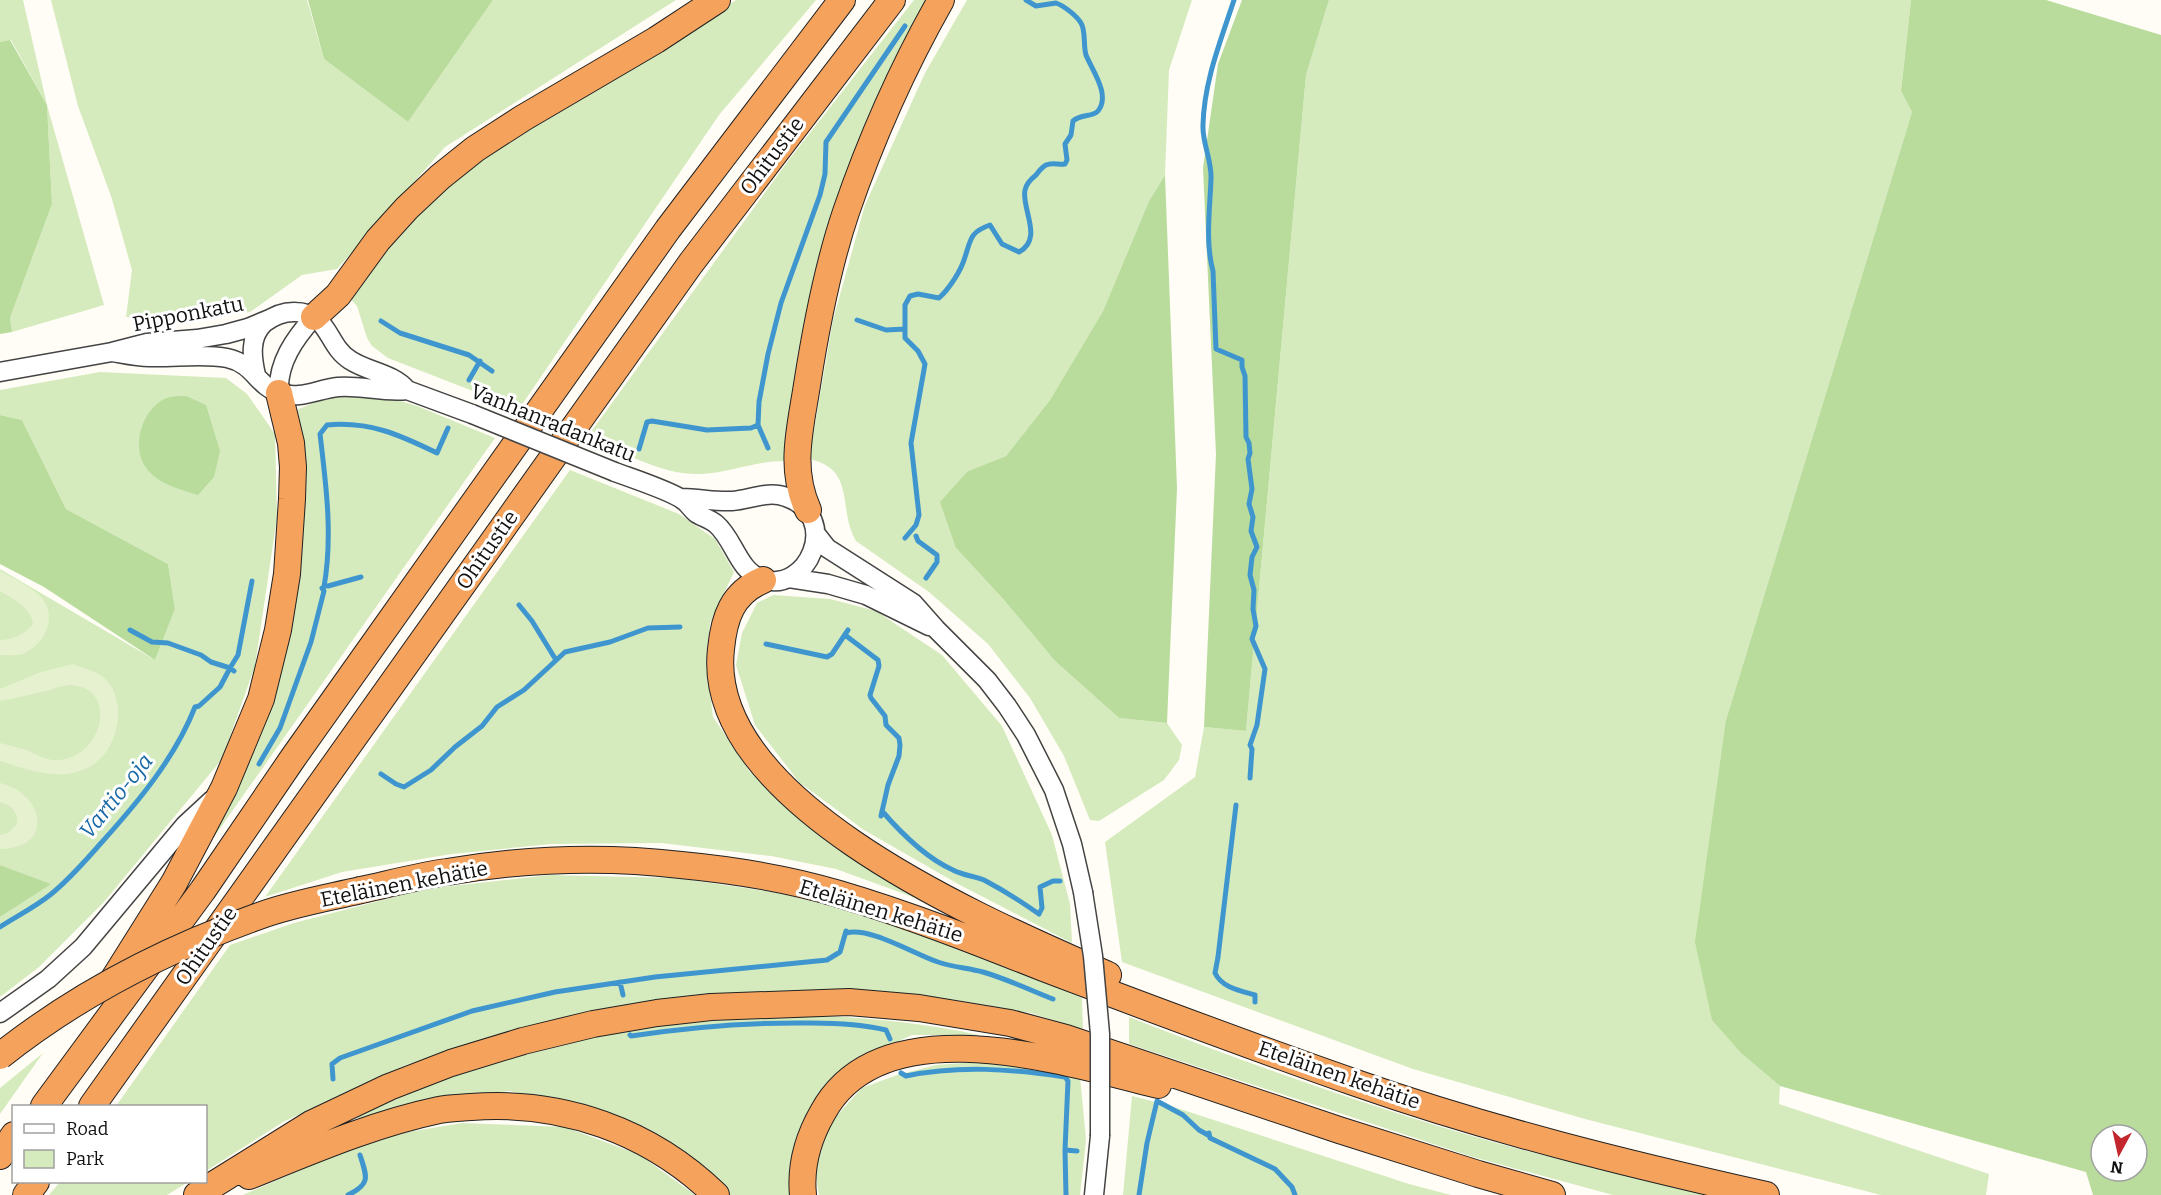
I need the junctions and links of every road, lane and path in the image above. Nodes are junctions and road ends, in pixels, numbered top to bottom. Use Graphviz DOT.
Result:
graph roads {
  1 [pos="717,0"];
  2 [pos="842,0"];
  3 [pos="892,0"];
  4 [pos="941,0"];
  5 [pos="314,317"];
  6 [pos="272,318"];
  7 [pos="112,352"];
  8 [pos="0,372"];
  9 [pos="256,375"];
  10 [pos="407,390"];
  11 [pos="279,393"];
  12 [pos="682,498"];
  13 [pos="812,522"];
  14 [pos="789,578"];
  15 [pos="763,580"];
  16 [pos="936,629"];
  17 [pos="224,788"];
  18 [pos="0,1013"];
  19 [pos="0,1056"];
  20 [pos="1356,1083"];
  21 [pos="33,1105"];
  22 [pos="45,1105"];
  23 [pos="93,1105"];
  24 [pos="1339,1130"];
  25 [pos="12,1138"];
  26 [pos="12,1151"];
  27 [pos="0,1156"];
  28 [pos="0,1166"];
  29 [pos="35,1183"];
  30 [pos="26,1195"];
  31 [pos="199,1195"];
  32 [pos="716,1195"];
  33 [pos="803,1195"];
  34 [pos="1094,1195"];
  35 [pos="1552,1195"];
  36 [pos="1766,1195"];
  1 -- 5 [label="highway"];
  2 -- 22 [label="highway, Ohitustie"];
  3 -- 23 [label="highway, Ohitustie"];
  4 -- 13 [label="highway"];
  5 -- 6 [label="street"];
  5 -- 10 [label="street, Vanhanradankatu"];
  5 -- 11 [label="street"];
  6 -- 7 [label="street, Pipponkatu"];
  6 -- 9 [label="street"];
  7 -- 8 [label="street, Pipponkatu"];
  7 -- 9 [label="street, Pipponkatu"];
  9 -- 11 [label="street"];
  10 -- 11 [label="street, Vanhanradankatu"];
  10 -- 12 [label="street, Vanhanradankatu, bridge"];
  11 -- 17 [label="highway"];
  12 -- 13 [label="street, Vanhanradankatu"];
  12 -- 15 [label="street, Vanhanradankatu"];
  13 -- 14 [label="street"];
  13 -- 16 [label="street, Vanhanradankatu"];
  14 -- 15 [label="street, Vanhanradankatu"];
  14 -- 16 [label="street, Vanhanradankatu"];
  15 -- 20 [label="highway"];
  16 -- 34 [label="street, Vanhanradankatu, bridge"];
  17 -- 18 [label="street"];
  17 -- 21 [label="highway"];
  19 -- 20 [label="highway, Eteläinen kehätie, bridge"];
  20 -- 36 [label="highway, Eteläinen kehätie"];
  24 -- 31 [label="highway"];
  24 -- 33 [label="highway"];
  24 -- 35 [label="highway"];
  25 -- 27 [label="highway"];
  26 -- 28 [label="highway"];
  29 -- 30 [label="highway"];
  31 -- 32 [label="highway"];
}
